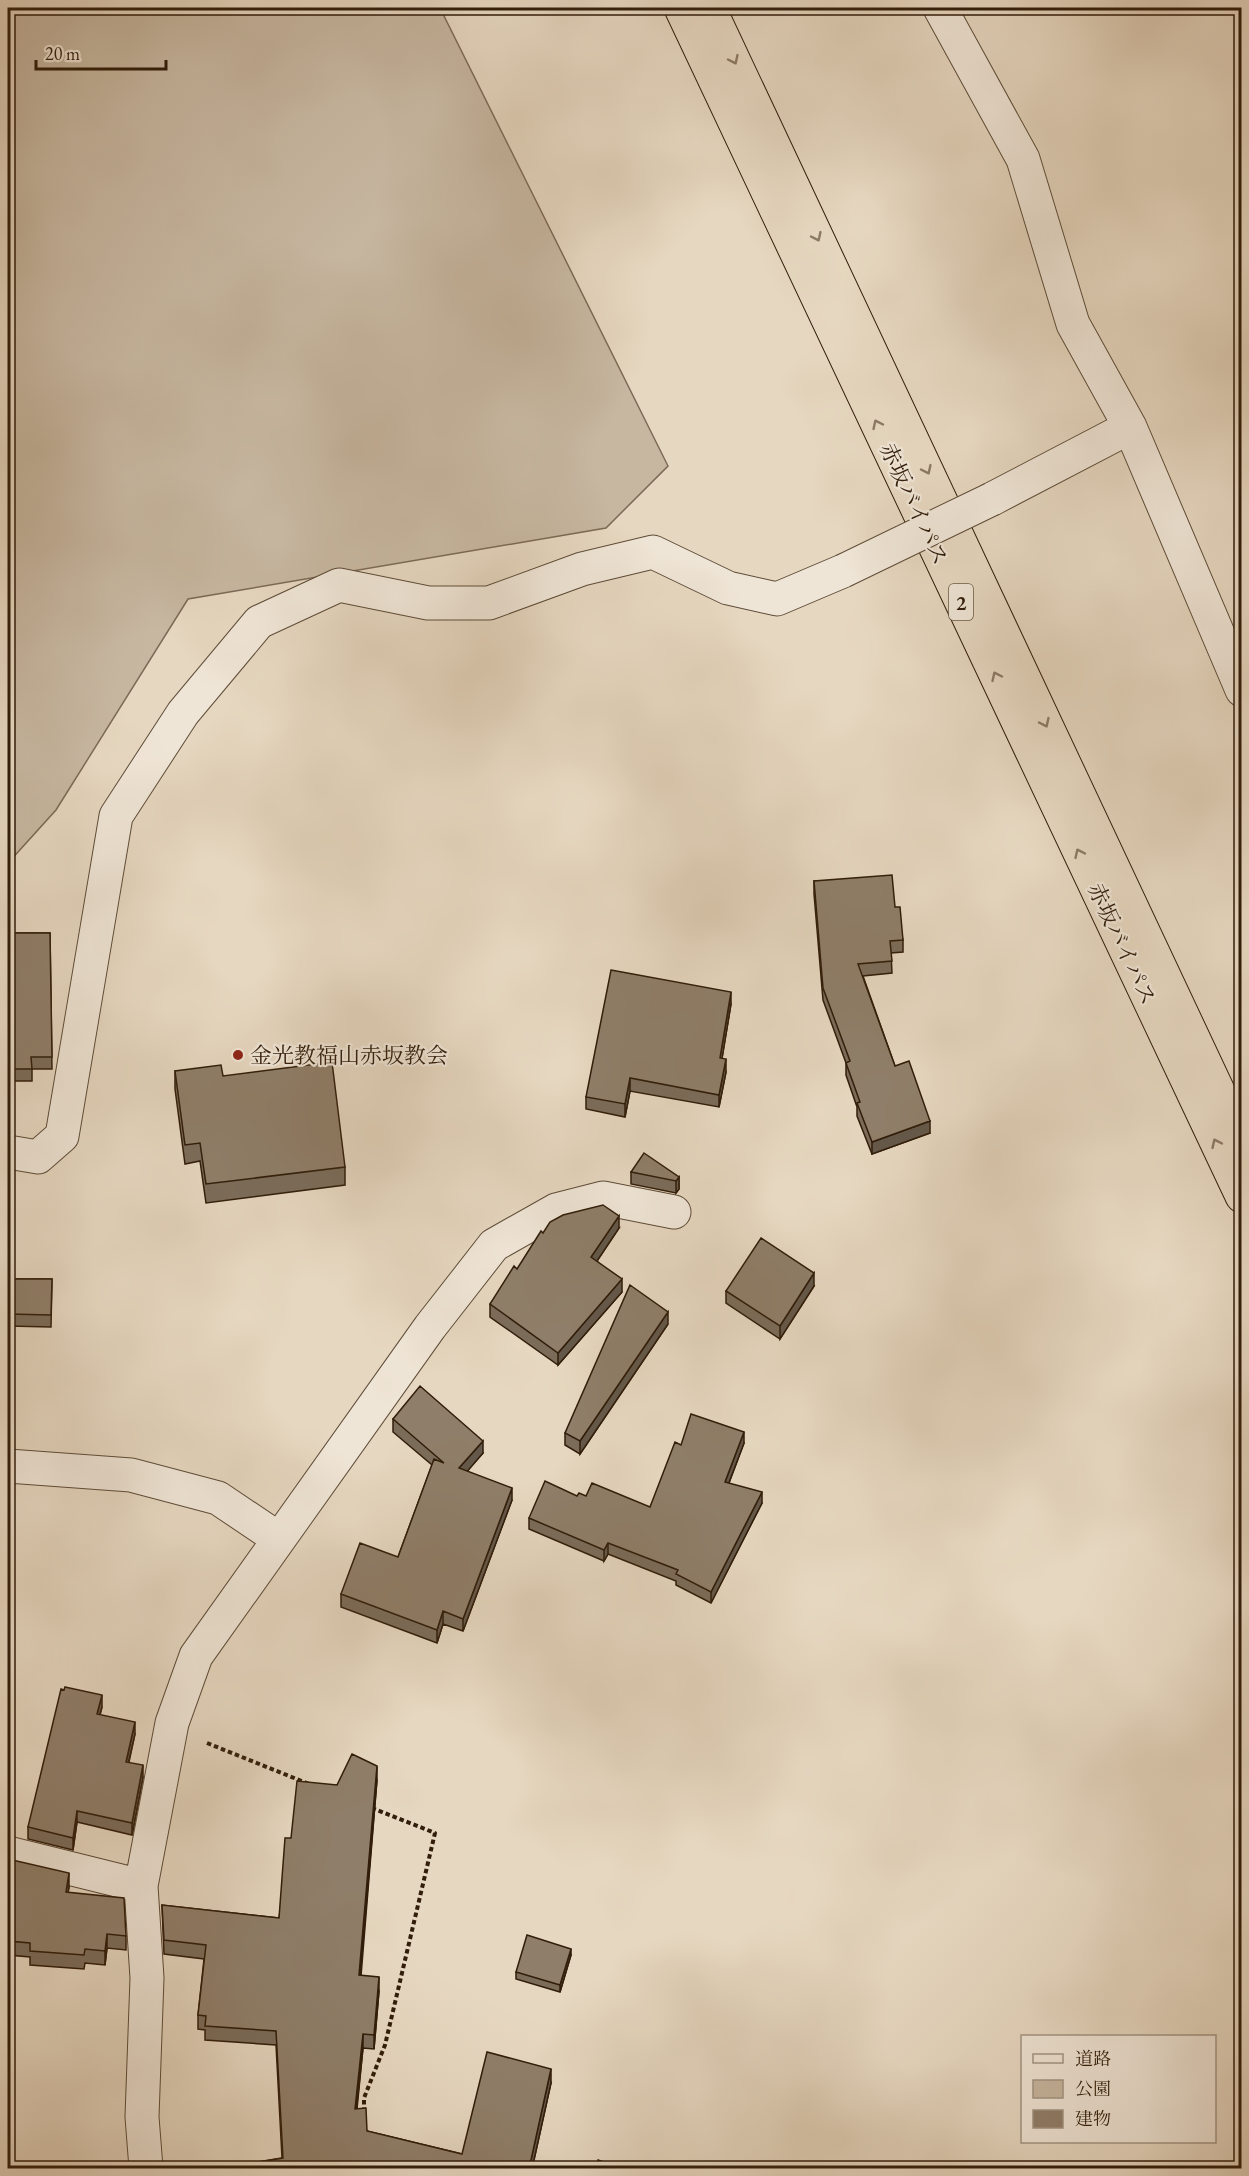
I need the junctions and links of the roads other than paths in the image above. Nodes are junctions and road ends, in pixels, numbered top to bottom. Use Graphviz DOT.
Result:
graph roads {
  1 [pos="681,8"];
  2 [pos="709,8"];
  3 [pos="940,8"];
  4 [pos="1130,427"];
  5 [pos="1242,690"];
  6 [pos="1242,1142"];
  7 [pos="8,1152"];
  8 [pos="1242,1196"];
  9 [pos="674,1212"];
  10 [pos="8,1466"];
  11 [pos="279,1539"];
  12 [pos="8,1854"];
  13 [pos="141,1886"];
  14 [pos="146,2169"];
  8 -- 1 [label="highway, 赤坂バイパス / 2, one-way"];
  2 -- 6 [label="highway, 赤坂バイパス / 2, one-way"];
  3 -- 4 [label="street"];
  4 -- 5 [label="street"];
  4 -- 7 [label="street, bridge"];
  9 -- 11 [label="street"];
  10 -- 11 [label="street"];
  11 -- 13 [label="street"];
  12 -- 13 [label="street"];
  13 -- 14 [label="street"];
}
